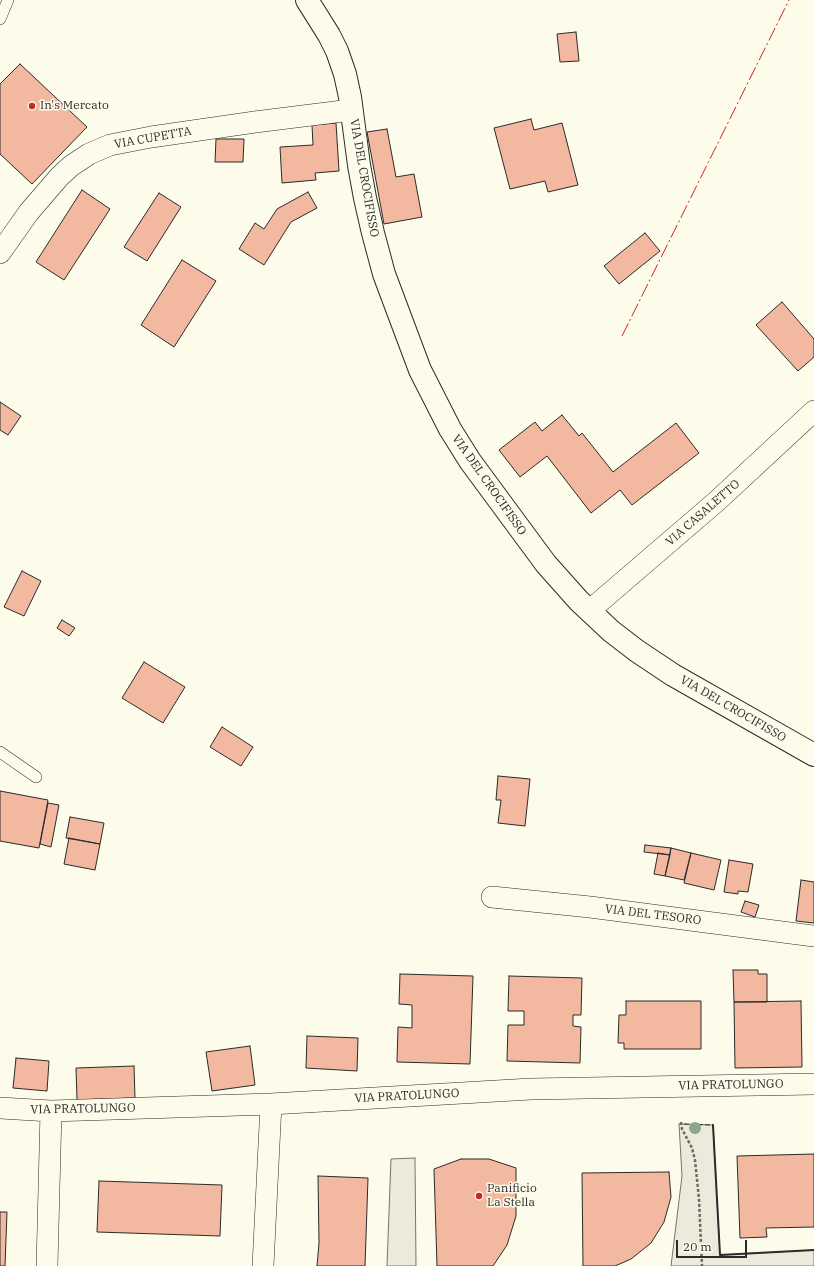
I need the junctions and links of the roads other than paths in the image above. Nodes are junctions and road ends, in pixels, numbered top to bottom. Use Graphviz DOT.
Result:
graph roads {
  1 [pos="8,0"];
  2 [pos="307,0"];
  3 [pos="0,20"];
  4 [pos="351,110"];
  5 [pos="0,253"];
  6 [pos="814,411"];
  7 [pos="589,611"];
  8 [pos="0,752"];
  9 [pos="814,755"];
  10 [pos="36,777"];
  11 [pos="492,897"];
  12 [pos="814,936"];
  13 [pos="814,1084"];
  14 [pos="271,1104"];
  15 [pos="0,1108"];
  16 [pos="51,1111"];
  17 [pos="47,1266"];
  18 [pos="263,1266"];
  1 -- 3 [label="lane"];
  2 -- 4 [label="street, VIA DEL CROCIFISSO"];
  4 -- 5 [label="street, VIA CUPETTA"];
  4 -- 7 [label="street, VIA DEL CROCIFISSO"];
  6 -- 7 [label="street, VIA CASALETTO"];
  7 -- 9 [label="street, VIA DEL CROCIFISSO"];
  8 -- 10 [label="lane"];
  11 -- 12 [label="street, VIA DEL TESORO"];
  13 -- 14 [label="street, VIA PRATOLUNGO"];
  14 -- 16 [label="street, VIA PRATOLUNGO"];
  14 -- 18 [label="street"];
  15 -- 16 [label="street, VIA PRATOLUNGO"];
  16 -- 17 [label="street"];
}
